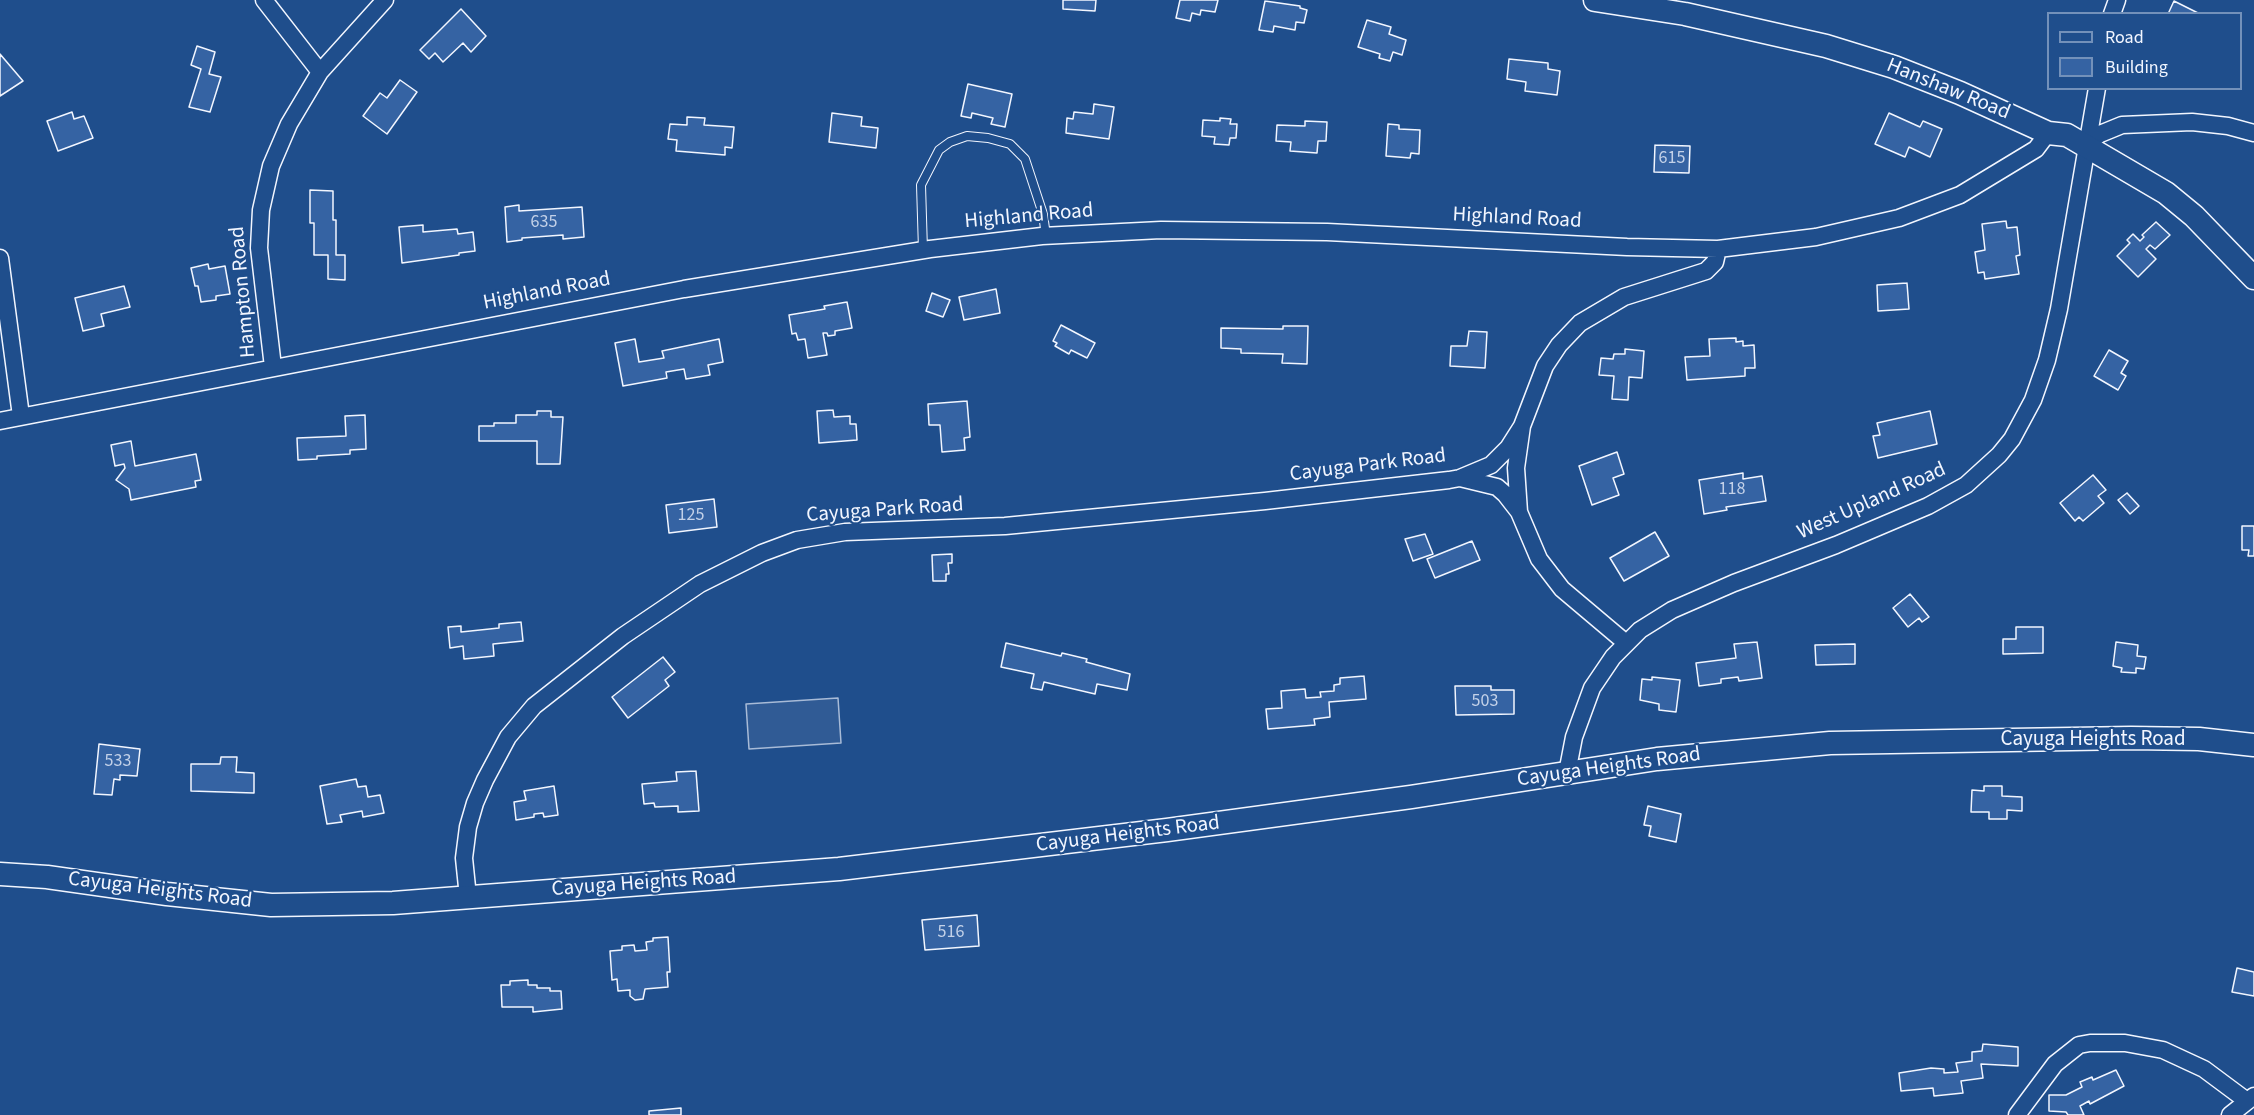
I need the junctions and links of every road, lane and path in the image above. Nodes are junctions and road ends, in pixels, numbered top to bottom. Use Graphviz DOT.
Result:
graph roads {
  1 [pos="264,0"];
  2 [pos="385,0"];
  3 [pos="1595,0"];
  4 [pos="320,72"];
  5 [pos="2097,90"];
  6 [pos="2048,133"];
  7 [pos="2254,134"];
  8 [pos="2086,144"];
  9 [pos="1046,236"];
  10 [pos="1718,249"];
  11 [pos="923,250"];
  12 [pos="0,258"];
  13 [pos="2254,278"];
  14 [pos="273,368"];
  15 [pos="21,416"];
  16 [pos="0,421"];
  17 [pos="1522,426"];
  18 [pos="1460,478"];
  19 [pos="1519,512"];
  20 [pos="1626,643"];
  21 [pos="2254,745"];
  22 [pos="1568,773"];
  23 [pos="0,874"];
  24 [pos="468,897"];
  25 [pos="2251,1098"];
  26 [pos="2017,1115"];
  27 [pos="2230,1115"];
  1 -- 4 [label="street"];
  2 -- 4 [label="street, Hampton Road"];
  3 -- 6 [label="street, Hanshaw Road"];
  4 -- 14 [label="street, Hampton Road"];
  5 -- 8 [label="street, West Upland Road"];
  6 -- 8 [label="street, Hanshaw Road"];
  6 -- 10 [label="street, Highland Road"];
  7 -- 8 [label="street"];
  8 -- 13 [label="street, Hanshaw Road"];
  8 -- 20 [label="street, West Upland Road"];
  9 -- 10 [label="street, Highland Road"];
  9 -- 11 [label="street, Highland Road"];
  9 -- 11 [label="lane"];
  10 -- 17 [label="street"];
  11 -- 14 [label="street, Highland Road"];
  12 -- 15 [label="street"];
  14 -- 15 [label="street, Highland Road"];
  15 -- 16 [label="street, Highland Road"];
  17 -- 18 [label="street, Cayuga Park Road"];
  17 -- 19 [label="street"];
  18 -- 19 [label="street, Cayuga Park Road"];
  18 -- 24 [label="street, Cayuga Park Road"];
  19 -- 20 [label="street"];
  20 -- 22 [label="street, West Upland Road"];
  21 -- 22 [label="street, Cayuga Heights Road"];
  22 -- 24 [label="street, Cayuga Heights Road"];
  23 -- 24 [label="street, Cayuga Heights Road"];
  25 -- 26 [label="street"];
  25 -- 27 [label="street"];
}
